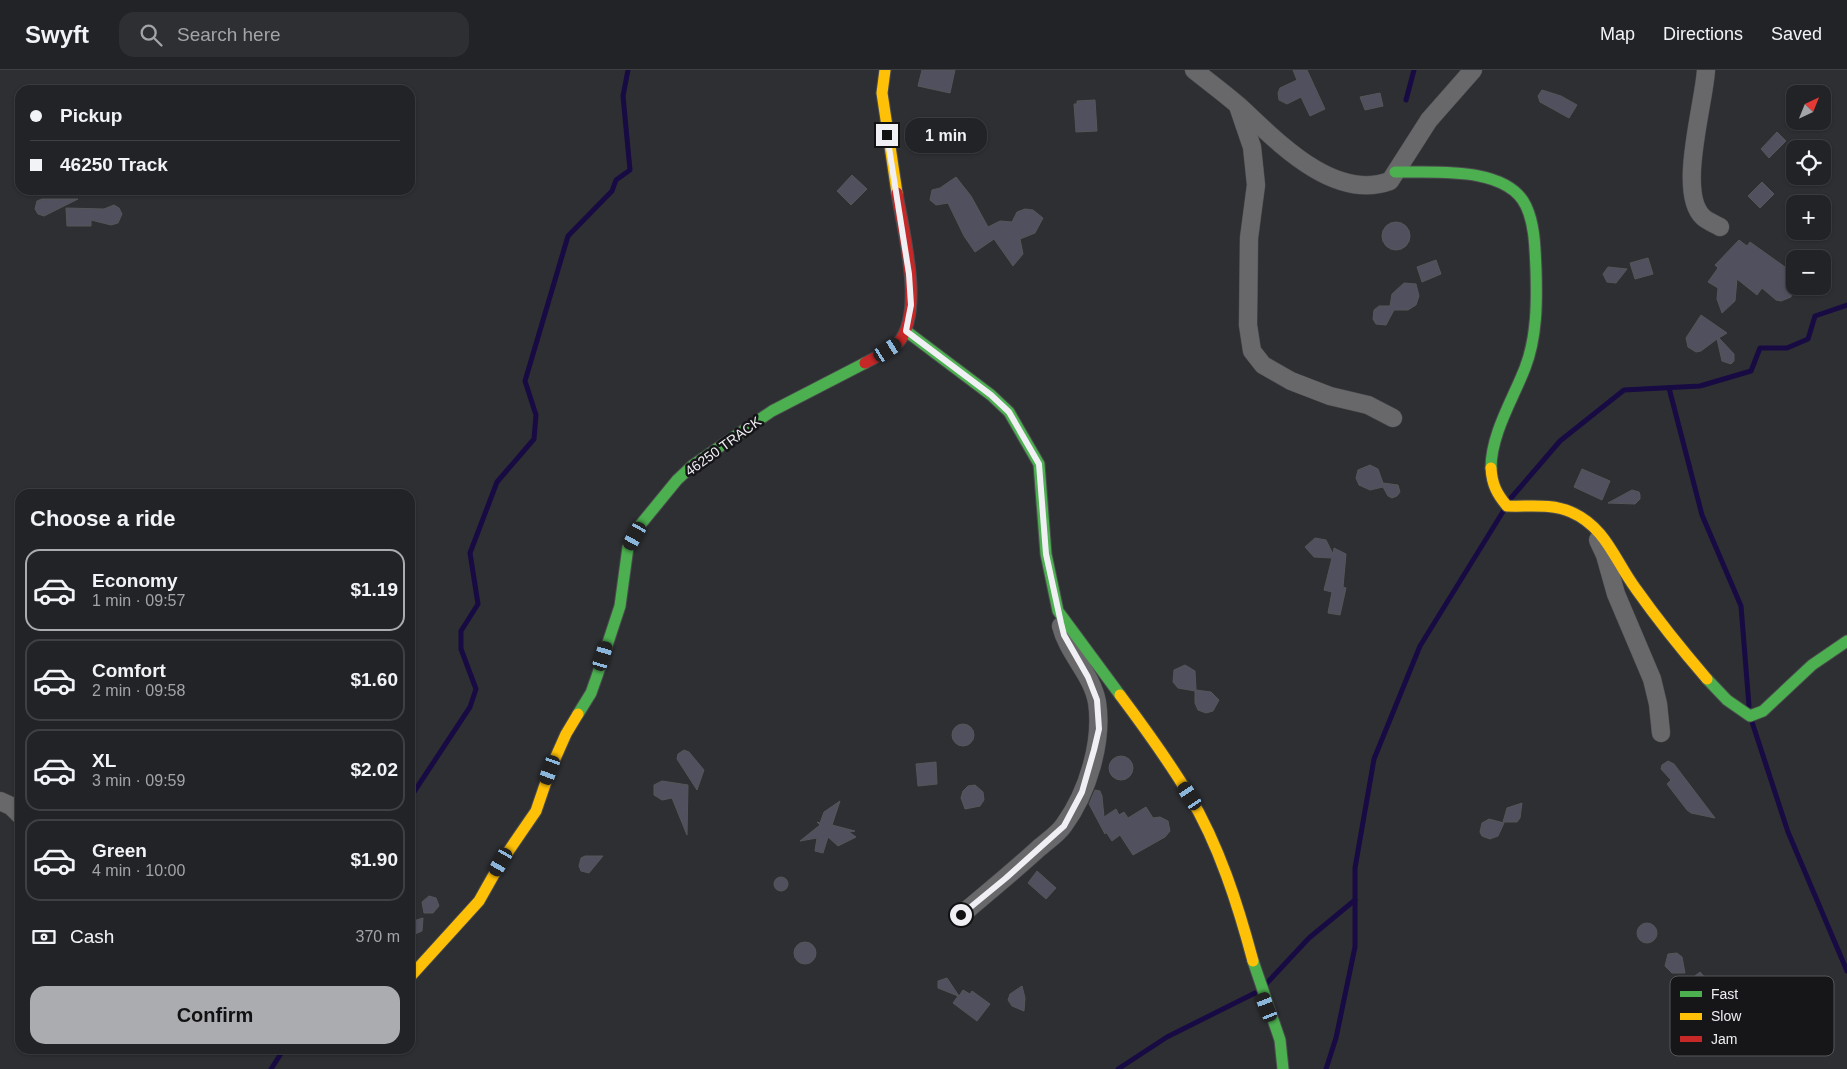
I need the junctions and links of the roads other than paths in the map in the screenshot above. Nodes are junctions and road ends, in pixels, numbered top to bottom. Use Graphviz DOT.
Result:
graph roads {
  1 [pos="885,70"];
  2 [pos="1194,70"];
  3 [pos="1473,70"];
  4 [pos="1706,70"];
  5 [pos="1238,106"];
  6 [pos="1396,172"];
  7 [pos="1720,227"];
  8 [pos="906,331"];
  9 [pos="1393,418"];
  10 [pos="1590,524"];
  11 [pos="1058,611"];
  12 [pos="1847,641"];
  13 [pos="1661,732"];
  14 [pos="0,800"];
  15 [pos="15,810"];
  16 [pos="961,915"];
  17 [pos="415,971"];
  18 [pos="1284,1069"];
  1 -- 8 [label="street"];
  2 -- 5 [label="street"];
  3 -- 6 [label="street"];
  4 -- 7 [label="street"];
  5 -- 6 [label="street"];
  5 -- 9 [label="street"];
  6 -- 10 [label="street"];
  8 -- 11 [label="street"];
  8 -- 17 [label="street, 46250 TRACK"];
  10 -- 12 [label="street"];
  10 -- 13 [label="street"];
  11 -- 16 [label="street"];
  11 -- 18 [label="street"];
  14 -- 15 [label="street"];
}
